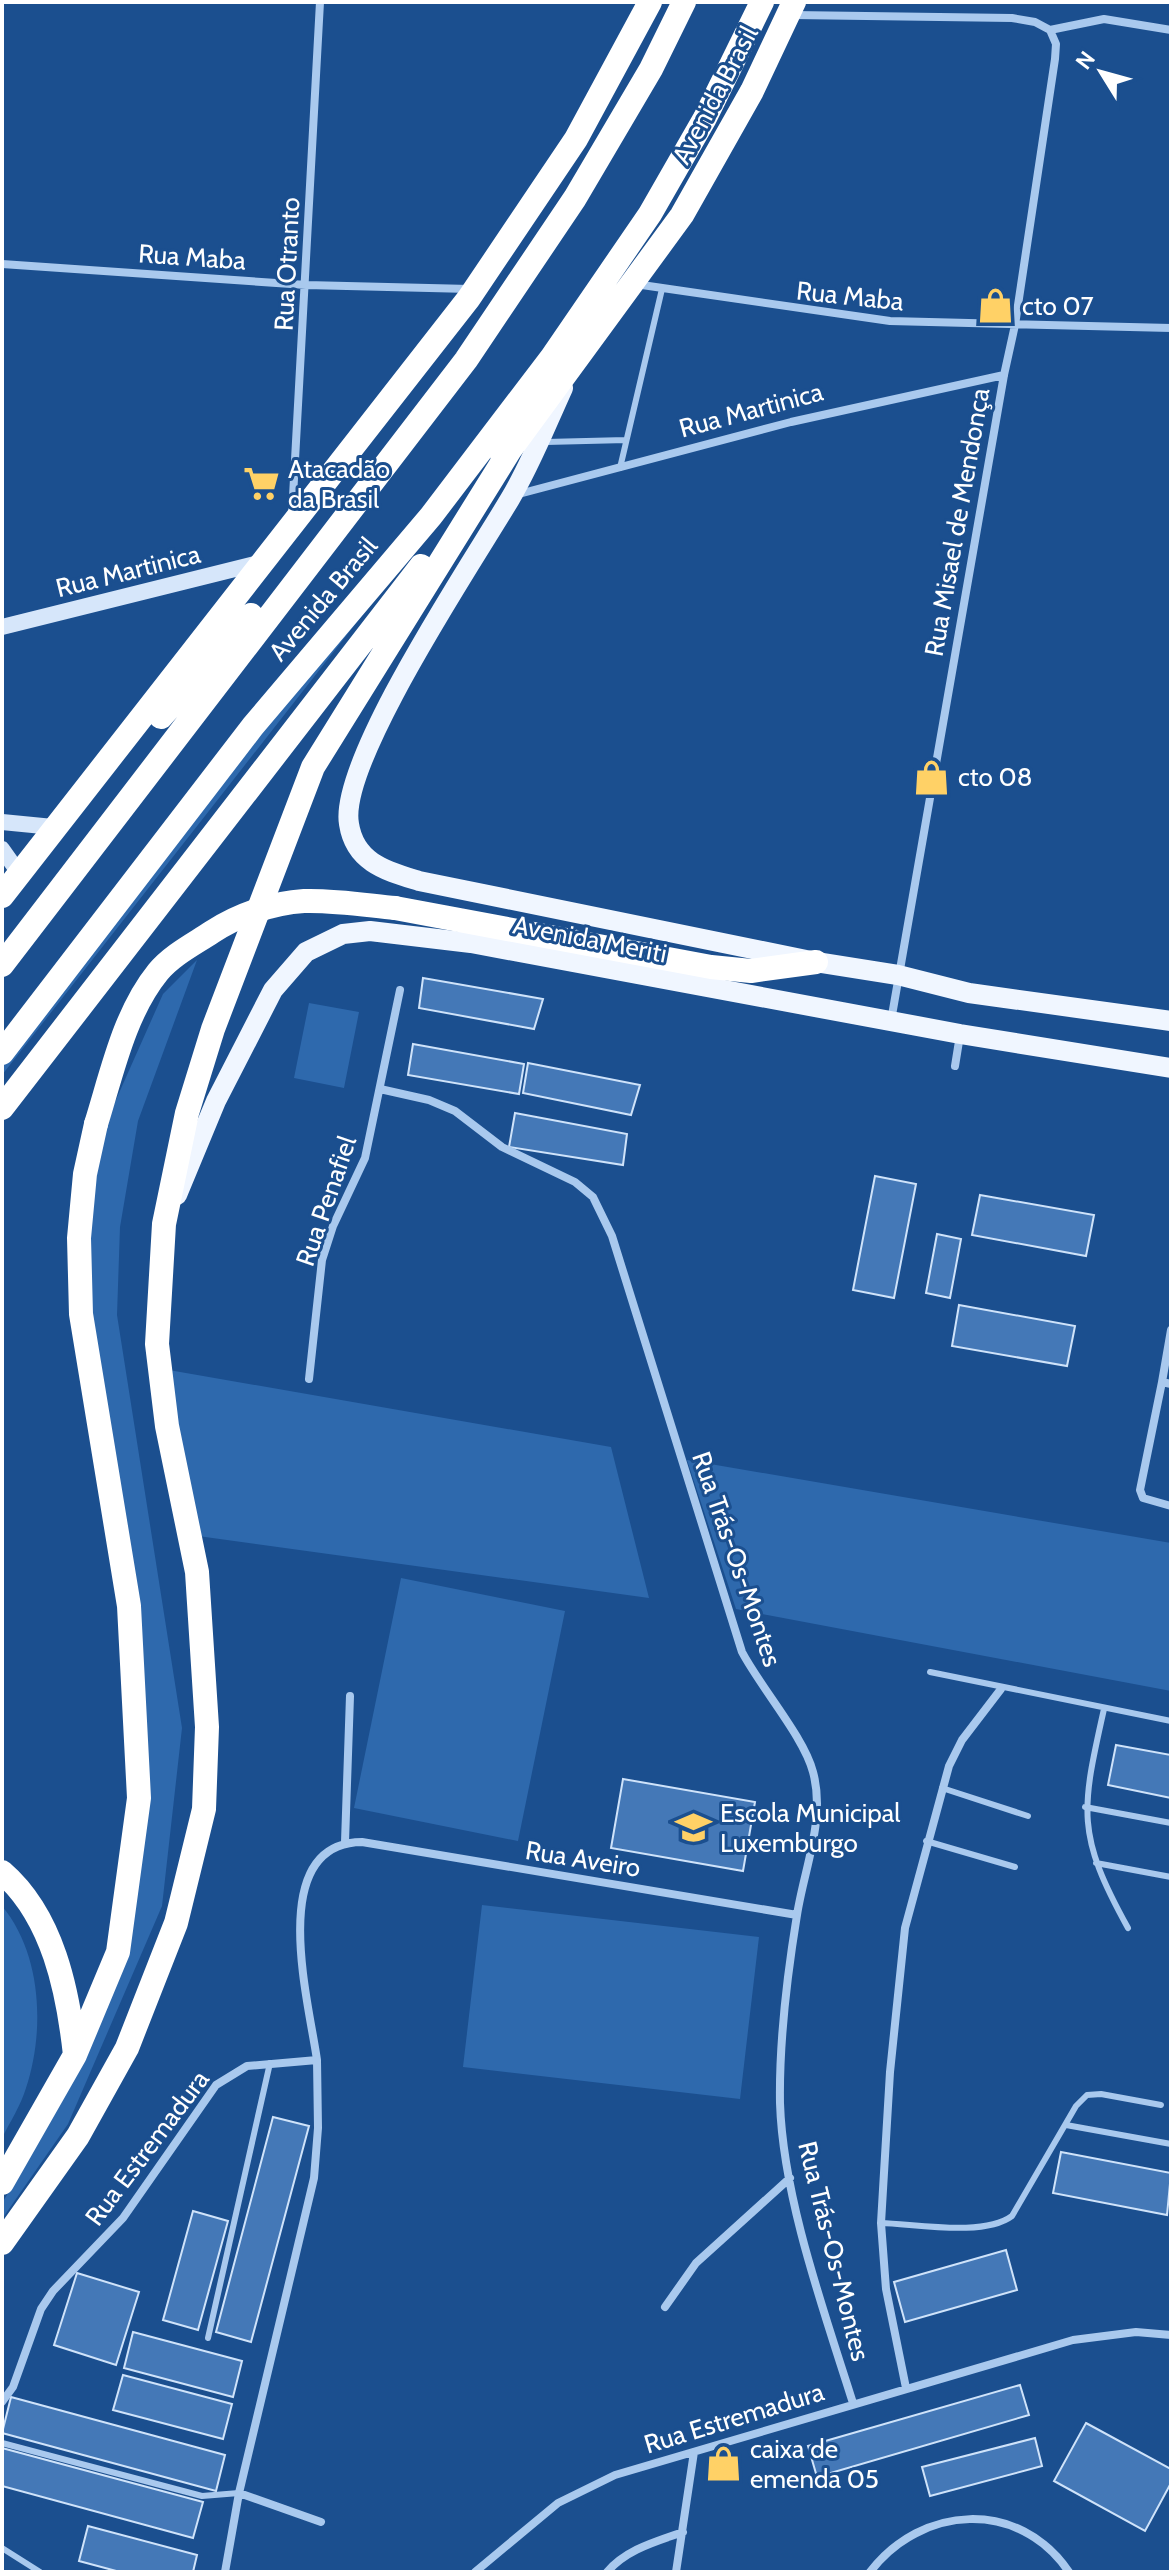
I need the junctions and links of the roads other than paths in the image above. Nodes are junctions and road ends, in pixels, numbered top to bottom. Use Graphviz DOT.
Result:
graph roads {
  1 [pos="320,2"];
  2 [pos="650,2"];
  3 [pos="684,2"];
  4 [pos="762,2"];
  5 [pos="791,9"];
  6 [pos="1050,30"];
  7 [pos="1171,30"];
  8 [pos="2,264"];
  9 [pos="635,284"];
  10 [pos="306,285"];
  11 [pos="475,289"];
  12 [pos="662,289"];
  13 [pos="1015,325"];
  14 [pos="1171,328"];
  15 [pos="572,370"];
  16 [pos="1004,375"];
  17 [pos="626,440"];
  18 [pos="538,442"];
  19 [pos="510,450"];
  20 [pos="619,469"];
  21 [pos="512,495"];
  22 [pos="360,496"];
  23 [pos="291,527"];
  24 [pos="265,561"];
  25 [pos="2,627"];
  26 [pos="76,800"];
  27 [pos="2,822"];
  28 [pos="53,827"];
  29 [pos="2,849"];
  30 [pos="379,868"];
  31 [pos="19,873"];
  32 [pos="2,896"];
  33 [pos="816,962"];
  34 [pos="2,965"];
  35 [pos="898,975"];
  36 [pos="400,990"];
  37 [pos="891,1021"];
  38 [pos="1171,1021"];
  39 [pos="960,1034"];
  40 [pos="2,1053"];
  41 [pos="955,1066"];
  42 [pos="1171,1068"];
  43 [pos="380,1089"];
  44 [pos="2,1108"];
  45 [pos="164,1224"];
  46 [pos="1171,1330"];
  47 [pos="309,1379"];
  48 [pos="1167,1383"];
  49 [pos="1171,1506"];
  50 [pos="930,1672"];
  51 [pos="1001,1689"];
  52 [pos="350,1696"];
  53 [pos="1104,1709"];
  54 [pos="1171,1721"];
  55 [pos="942,1788"];
  56 [pos="1085,1807"];
  57 [pos="1028,1816"];
  58 [pos="1171,1823"];
  59 [pos="926,1841"];
  60 [pos="345,1842"];
  61 [pos="1096,1863"];
  62 [pos="1015,1867"];
  63 [pos="2,1872"];
  64 [pos="1171,1877"];
  65 [pos="797,1915"];
  66 [pos="1128,1928"];
  67 [pos="75,2055"];
  68 [pos="317,2060"];
  69 [pos="270,2063"];
  70 [pos="1161,2105"];
  71 [pos="1066,2125"];
  72 [pos="1171,2144"];
  73 [pos="790,2178"];
  74 [pos="2,2183"];
  75 [pos="881,2223"];
  76 [pos="2,2243"];
  77 [pos="665,2307"];
  78 [pos="1171,2335"];
  79 [pos="208,2338"];
  80 [pos="906,2388"];
  81 [pos="2,2402"];
  82 [pos="853,2403"];
  83 [pos="2,2443"];
  84 [pos="694,2452"];
  85 [pos="239,2493"];
  86 [pos="321,2522"];
  87 [pos="683,2532"];
  88 [pos="2,2548"];
  89 [pos="40,2572"];
  90 [pos="225,2572"];
  91 [pos="475,2572"];
  92 [pos="607,2572"];
  93 [pos="676,2572"];
  94 [pos="870,2572"];
  95 [pos="1069,2572"];
  1 -- 10 [label="street, Rua Otranto"];
  2 -- 11 [label="highway"];
  3 -- 22 [label="highway, Avenida Brasil"];
  4 -- 40 [label="highway, Avenida Brasil"];
  5 -- 6 [label="street"];
  5 -- 9 [label="highway, Avenida Brasil"];
  6 -- 7 [label="street"];
  6 -- 13 [label="street, Rua Misael de Mendonça"];
  8 -- 10 [label="street, Rua Maba"];
  9 -- 12 [label="street, Rua Maba"];
  9 -- 15 [label="highway, Avenida Brasil"];
  10 -- 11 [label="street, Rua Maba"];
  10 -- 23 [label="street, Rua Otranto"];
  11 -- 23 [label="highway"];
  12 -- 13 [label="street, Rua Maba"];
  12 -- 17 [label="lane"];
  13 -- 14 [label="street, Rua Maba"];
  13 -- 16 [label="street, Rua Misael de Mendonça"];
  15 -- 18 [label="main road, Avenida Brasil"];
  15 -- 19 [label="highway, Avenida Brasil"];
  16 -- 20 [label="street, Rua Martinica"];
  16 -- 35 [label="street, Rua Misael de Mendonça"];
  17 -- 18 [label="lane"];
  17 -- 20 [label="lane"];
  18 -- 21 [label="main road, Avenida Brasil"];
  19 -- 44 [label="highway, Avenida Brasil"];
  19 -- 45 [label="highway"];
  20 -- 21 [label="street, Rua Martinica"];
  21 -- 30 [label="main road, Avenida Brasil"];
  22 -- 26 [label="highway"];
  22 -- 34 [label="highway, Avenida Brasil"];
  23 -- 24 [label="highway"];
  24 -- 25 [label="street, Rua Martinica"];
  24 -- 26 [label="highway"];
  26 -- 28 [label="highway"];
  27 -- 28 [label="street"];
  28 -- 31 [label="highway"];
  29 -- 31 [label="street"];
  30 -- 33 [label="main road, Avenida Meriti"];
  31 -- 32 [label="highway"];
  33 -- 35 [label="main road, Avenida Meriti"];
  33 -- 67 [label="highway, bridge"];
  35 -- 37 [label="street, Rua Misael de Mendonça"];
  35 -- 38 [label="main road, Avenida Meriti"];
  36 -- 43 [label="street, Rua Penafiel"];
  37 -- 39 [label="main road, Avenida Meriti"];
  37 -- 45 [label="main road, Avenida Meriti"];
  39 -- 41 [label="street"];
  39 -- 42 [label="main road, Avenida Meriti"];
  43 -- 47 [label="street, Rua Penafiel"];
  43 -- 65 [label="street, Rua Trás-Os-Montes"];
  45 -- 76 [label="highway"];
  46 -- 48 [label="street"];
  48 -- 49 [label="street"];
  50 -- 51 [label="lane"];
  51 -- 53 [label="lane"];
  51 -- 55 [label="street"];
  52 -- 60 [label="street"];
  53 -- 54 [label="lane"];
  53 -- 56 [label="lane"];
  55 -- 57 [label="lane"];
  55 -- 59 [label="street"];
  56 -- 58 [label="lane"];
  56 -- 61 [label="lane"];
  59 -- 62 [label="lane"];
  59 -- 75 [label="street"];
  60 -- 65 [label="street, Rua Aveiro"];
  60 -- 68 [label="street"];
  61 -- 64 [label="lane"];
  61 -- 66 [label="lane"];
  63 -- 67 [label="highway"];
  65 -- 73 [label="street, Rua Trás-Os-Montes"];
  67 -- 74 [label="highway"];
  68 -- 69 [label="street, Rua Estremadura"];
  68 -- 85 [label="street"];
  69 -- 79 [label="lane"];
  69 -- 81 [label="street, Rua Estremadura"];
  70 -- 71 [label="lane"];
  71 -- 72 [label="lane"];
  71 -- 75 [label="lane"];
  73 -- 77 [label="street"];
  73 -- 82 [label="street, Rua Trás-Os-Montes"];
  75 -- 80 [label="street"];
  78 -- 80 [label="street, Rua Estremadura"];
  80 -- 82 [label="street, Rua Estremadura"];
  82 -- 84 [label="street, Rua Estremadura"];
  83 -- 85 [label="lane"];
  84 -- 87 [label="street"];
  84 -- 91 [label="street, Rua Estremadura"];
  85 -- 86 [label="street"];
  85 -- 90 [label="street"];
  87 -- 92 [label="street"];
  87 -- 93 [label="street"];
  88 -- 89 [label="lane"];
  94 -- 95 [label="street"];
}
